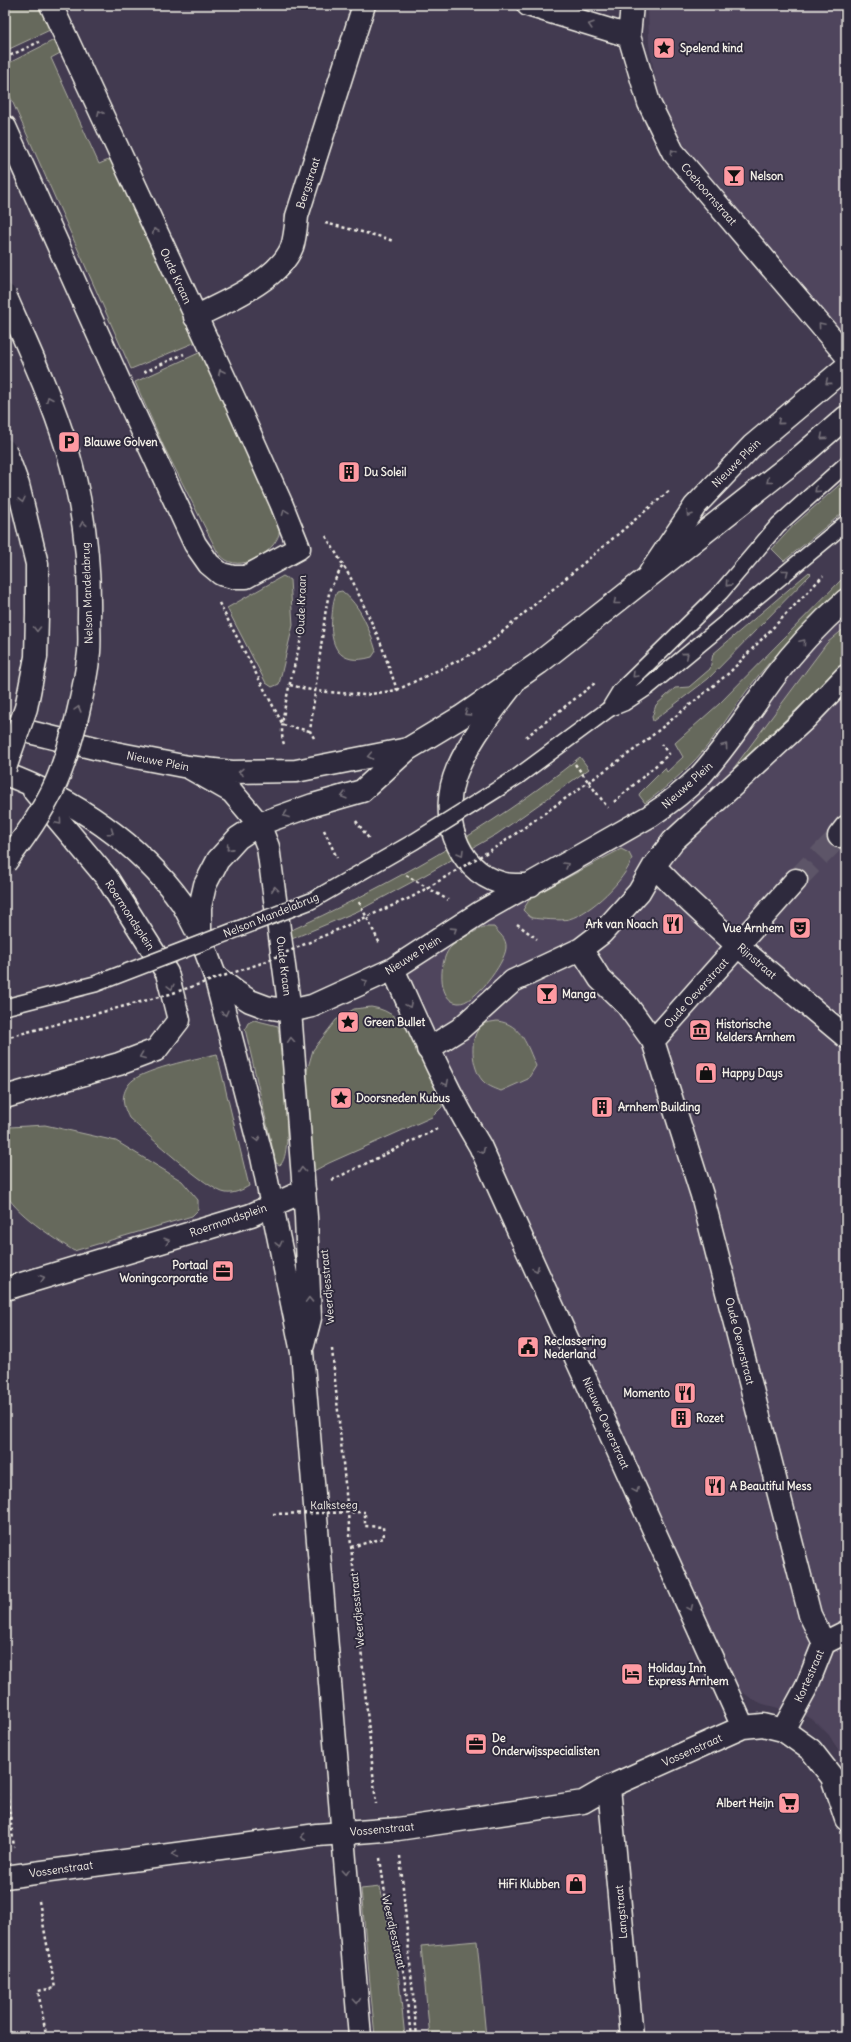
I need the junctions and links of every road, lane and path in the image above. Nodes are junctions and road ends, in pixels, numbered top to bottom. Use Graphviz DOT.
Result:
graph roads {
  1 [pos="51,5"];
  2 [pos="364,5"];
  3 [pos="528,5"];
  4 [pos="632,5"];
  5 [pos="62,30"];
  6 [pos="629,36"];
  7 [pos="5,58"];
  8 [pos="5,127"];
  9 [pos="297,216"];
  10 [pos="393,241"];
  11 [pos="5,294"];
  12 [pos="195,317"];
  13 [pos="208,343"];
  14 [pos="846,355"];
  15 [pos="846,367"];
  16 [pos="120,383"];
  17 [pos="846,417"];
  18 [pos="5,450"];
  19 [pos="846,464"];
  20 [pos="676,486"];
  21 [pos="846,523"];
  22 [pos="299,548"];
  23 [pos="209,564"];
  24 [pos="825,574"];
  25 [pos="647,578"];
  26 [pos="846,600"];
  27 [pos="846,676"];
  28 [pos="515,681"];
  29 [pos="597,681"];
  30 [pos="397,690"];
  31 [pos="315,691"];
  32 [pos="609,709"];
  33 [pos="5,726"];
  34 [pos="310,731"];
  35 [pos="526,738"];
  36 [pos="661,744"];
  37 [pos="408,749"];
  38 [pos="329,766"];
  39 [pos="188,767"];
  40 [pos="5,768"];
  41 [pos="5,774"];
  42 [pos="25,781"];
  43 [pos="586,785"];
  44 [pos="343,796"];
  45 [pos="608,808"];
  46 [pos="259,824"];
  47 [pos="371,842"];
  48 [pos="5,863"];
  49 [pos="654,866"];
  50 [pos="402,872"];
  51 [pos="796,880"];
  52 [pos="531,885"];
  53 [pos="451,901"];
  54 [pos="481,912"];
  55 [pos="200,936"];
  56 [pos="738,945"];
  57 [pos="572,954"];
  58 [pos="392,969"];
  59 [pos="215,976"];
  60 [pos="5,1007"];
  61 [pos="290,1011"];
  62 [pos="846,1037"];
  63 [pos="653,1041"];
  64 [pos="428,1049"];
  65 [pos="5,1097"];
  66 [pos="463,1117"];
  67 [pos="304,1191"];
  68 [pos="271,1205"];
  69 [pos="5,1289"];
  70 [pos="332,1342"];
  71 [pos="302,1352"];
  72 [pos="273,1514"];
  73 [pos="351,1547"];
  74 [pos="846,1632"];
  75 [pos="824,1643"];
  76 [pos="743,1727"];
  77 [pos="783,1730"];
  78 [pos="609,1787"];
  79 [pos="7,1793"];
  80 [pos="846,1819"];
  81 [pos="388,1830"];
  82 [pos="342,1833"];
  83 [pos="19,1875"];
  84 [pos="48,2037"];
  85 [pos="360,2037"];
  86 [pos="410,2037"];
  87 [pos="417,2037"];
  88 [pos="632,2037"];
  1 -- 5 [label="street, Oude Kraan"];
  2 -- 9 [label="street, Bergstraat"];
  6 -- 3 [label="street, one-way"];
  4 -- 6 [label="street, Coehoornstraat"];
  5 -- 7 [label="path"];
  12 -- 5 [label="street, Oude Kraan, one-way"];
  14 -- 6 [label="street, Coehoornstraat, one-way"];
  8 -- 16 [label="street"];
  9 -- 10 [label="path"];
  9 -- 12 [label="street, Bergstraat"];
  48 -- 11 [label="street, Nelson Mandelabrug, one-way, bridge"];
  12 -- 13 [label="street, Oude Kraan"];
  13 -- 16 [label="path"];
  22 -- 13 [label="street, Oude Kraan, one-way"];
  15 -- 25 [label="street, Nieuwe Plein, one-way"];
  16 -- 23 [label="street"];
  17 -- 25 [label="street, Nieuwe Plein, one-way"];
  18 -- 40 [label="street, one-way, bridge"];
  19 -- 32 [label="lane, one-way"];
  20 -- 30 [label="path"];
  32 -- 21 [label="lane, one-way"];
  22 -- 23 [label="street"];
  22 -- 31 [label="path, Oude Kraan"];
  23 -- 34 [label="path"];
  24 -- 43 [label="path, bridge"];
  25 -- 28 [label="street, Nieuwe Plein, one-way"];
  52 -- 26 [label="street, Nieuwe Plein, one-way"];
  27 -- 49 [label="street"];
  28 -- 37 [label="street, Nieuwe Plein, one-way"];
  28 -- 52 [label="street, one-way"];
  29 -- 35 [label="path"];
  30 -- 31 [label="path"];
  30 -- 31 [label="path"];
  31 -- 34 [label="path"];
  32 -- 60 [label="lane, Nelson Mandelabrug, bridge"];
  33 -- 39 [label="street, Nieuwe Plein"];
  34 -- 38 [label="path"];
  36 -- 45 [label="path"];
  37 -- 38 [label="street, Nieuwe Plein, one-way"];
  37 -- 44 [label="street, Nieuwe Plein, one-way"];
  38 -- 39 [label="street, Nieuwe Plein, one-way"];
  39 -- 46 [label="street, Oude Kraan"];
  41 -- 42 [label="street"];
  42 -- 55 [label="street, one-way"];
  42 -- 65 [label="street, Roermondsplein, one-way"];
  44 -- 46 [label="street, Nieuwe Plein, one-way"];
  44 -- 47 [label="path"];
  46 -- 55 [label="street, Nieuwe Plein, one-way"];
  61 -- 46 [label="street, Oude Kraan, one-way"];
  49 -- 56 [label="street, Rijnstraat"];
  49 -- 57 [label="street"];
  50 -- 53 [label="path"];
  51 -- 56 [label="street, Oude Oeverstraat"];
  52 -- 54 [label="street, Nieuwe Plein"];
  54 -- 57 [label="path"];
  58 -- 54 [label="street, Nieuwe Plein, one-way"];
  55 -- 59 [label="street, Nieuwe Plein"];
  56 -- 62 [label="street, Rijnstraat"];
  56 -- 63 [label="street, Oude Oeverstraat"];
  57 -- 63 [label="street, Oude Oeverstraat"];
  57 -- 64 [label="street"];
  61 -- 58 [label="street, Nieuwe Plein, one-way"];
  58 -- 64 [label="street, Nieuwe Oeverstraat, one-way"];
  59 -- 61 [label="street, Nieuwe Plein"];
  59 -- 68 [label="street, Weerdjesstraat, one-way"];
  67 -- 61 [label="street, Weerdjesstraat, one-way"];
  63 -- 75 [label="street, Oude Oeverstraat"];
  64 -- 66 [label="street, Nieuwe Oeverstraat, one-way"];
  66 -- 67 [label="path"];
  66 -- 76 [label="street, Nieuwe Oeverstraat, one-way"];
  67 -- 68 [label="street, Roermondsplein"];
  71 -- 67 [label="street, Weerdjesstraat, one-way"];
  69 -- 68 [label="street, Roermondsplein, one-way"];
  68 -- 71 [label="street, Weerdjesstraat, one-way"];
  70 -- 73 [label="path, Weerdjesstraat"];
  71 -- 82 [label="street, Weerdjesstraat"];
  72 -- 73 [label="path, Kalksteeg, bridge"];
  73 -- 81 [label="path, Weerdjesstraat"];
  74 -- 75 [label="street, Kortestraat"];
  75 -- 77 [label="street, Kortestraat"];
  76 -- 77 [label="street, Vossenstraat"];
  76 -- 78 [label="street, Vossenstraat"];
  77 -- 80 [label="street"];
  78 -- 81 [label="street, Vossenstraat"];
  78 -- 88 [label="street, Langstraat"];
  79 -- 83 [label="path"];
  81 -- 82 [label="street, Vossenstraat"];
  81 -- 86 [label="path, Weerdjesstraat"];
  81 -- 87 [label="path"];
  82 -- 83 [label="street, Vossenstraat, one-way"];
  82 -- 85 [label="street, Weerdjesstraat, one-way"];
  83 -- 84 [label="path"];
}
